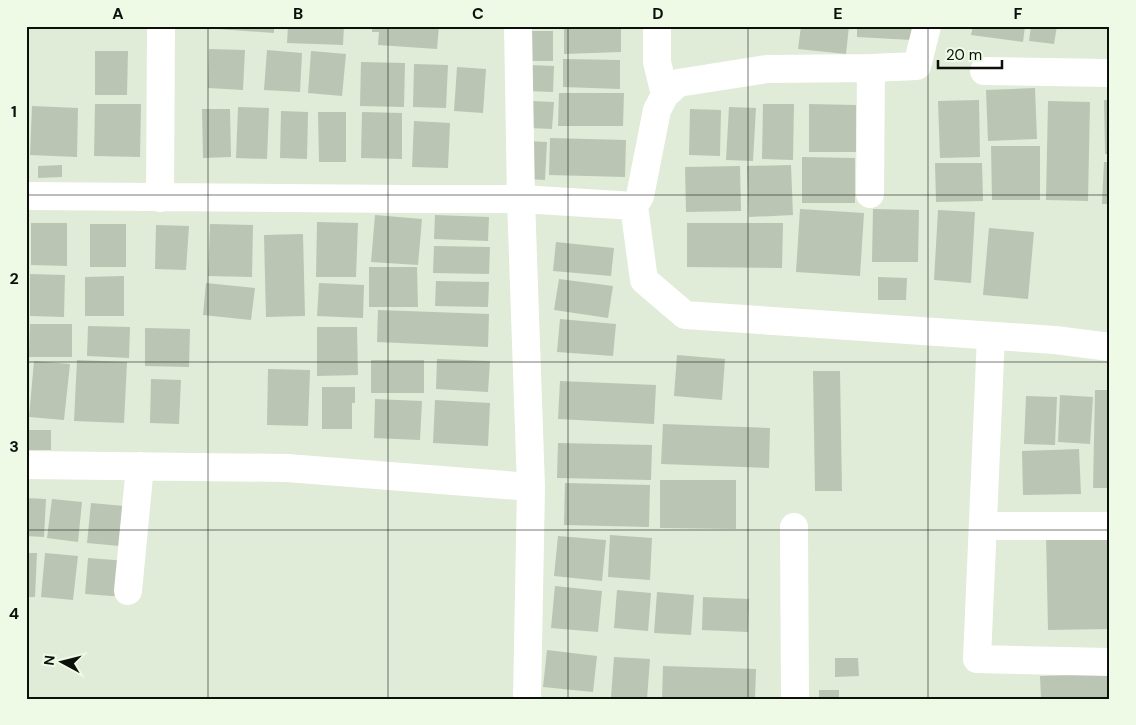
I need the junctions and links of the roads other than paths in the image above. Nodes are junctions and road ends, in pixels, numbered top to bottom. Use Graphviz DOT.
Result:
graph roads {
  1 [pos="161,26"];
  2 [pos="518,26"];
  3 [pos="657,26"];
  4 [pos="927,26"];
  5 [pos="871,68"];
  6 [pos="984,71"];
  7 [pos="1110,73"];
  8 [pos="665,95"];
  9 [pos="870,194"];
  10 [pos="26,196"];
  11 [pos="160,198"];
  12 [pos="521,199"];
  13 [pos="634,206"];
  14 [pos="991,336"];
  15 [pos="1110,347"];
  16 [pos="26,465"];
  17 [pos="140,466"];
  18 [pos="531,487"];
  19 [pos="983,526"];
  20 [pos="1110,526"];
  21 [pos="794,527"];
  22 [pos="128,591"];
  23 [pos="1110,662"];
  24 [pos="527,699"];
  25 [pos="795,699"];
  1 -- 11 [label="street"];
  2 -- 12 [label="street"];
  3 -- 8 [label="street"];
  4 -- 5 [label="street"];
  5 -- 8 [label="street"];
  5 -- 9 [label="street"];
  6 -- 7 [label="street"];
  8 -- 13 [label="street"];
  10 -- 11 [label="street"];
  11 -- 12 [label="street"];
  12 -- 13 [label="street"];
  12 -- 18 [label="street"];
  13 -- 14 [label="street"];
  14 -- 15 [label="street"];
  14 -- 19 [label="street"];
  16 -- 17 [label="street"];
  17 -- 18 [label="street"];
  17 -- 22 [label="street"];
  18 -- 24 [label="street"];
  19 -- 20 [label="street"];
  19 -- 23 [label="street"];
  21 -- 25 [label="street"];
}
